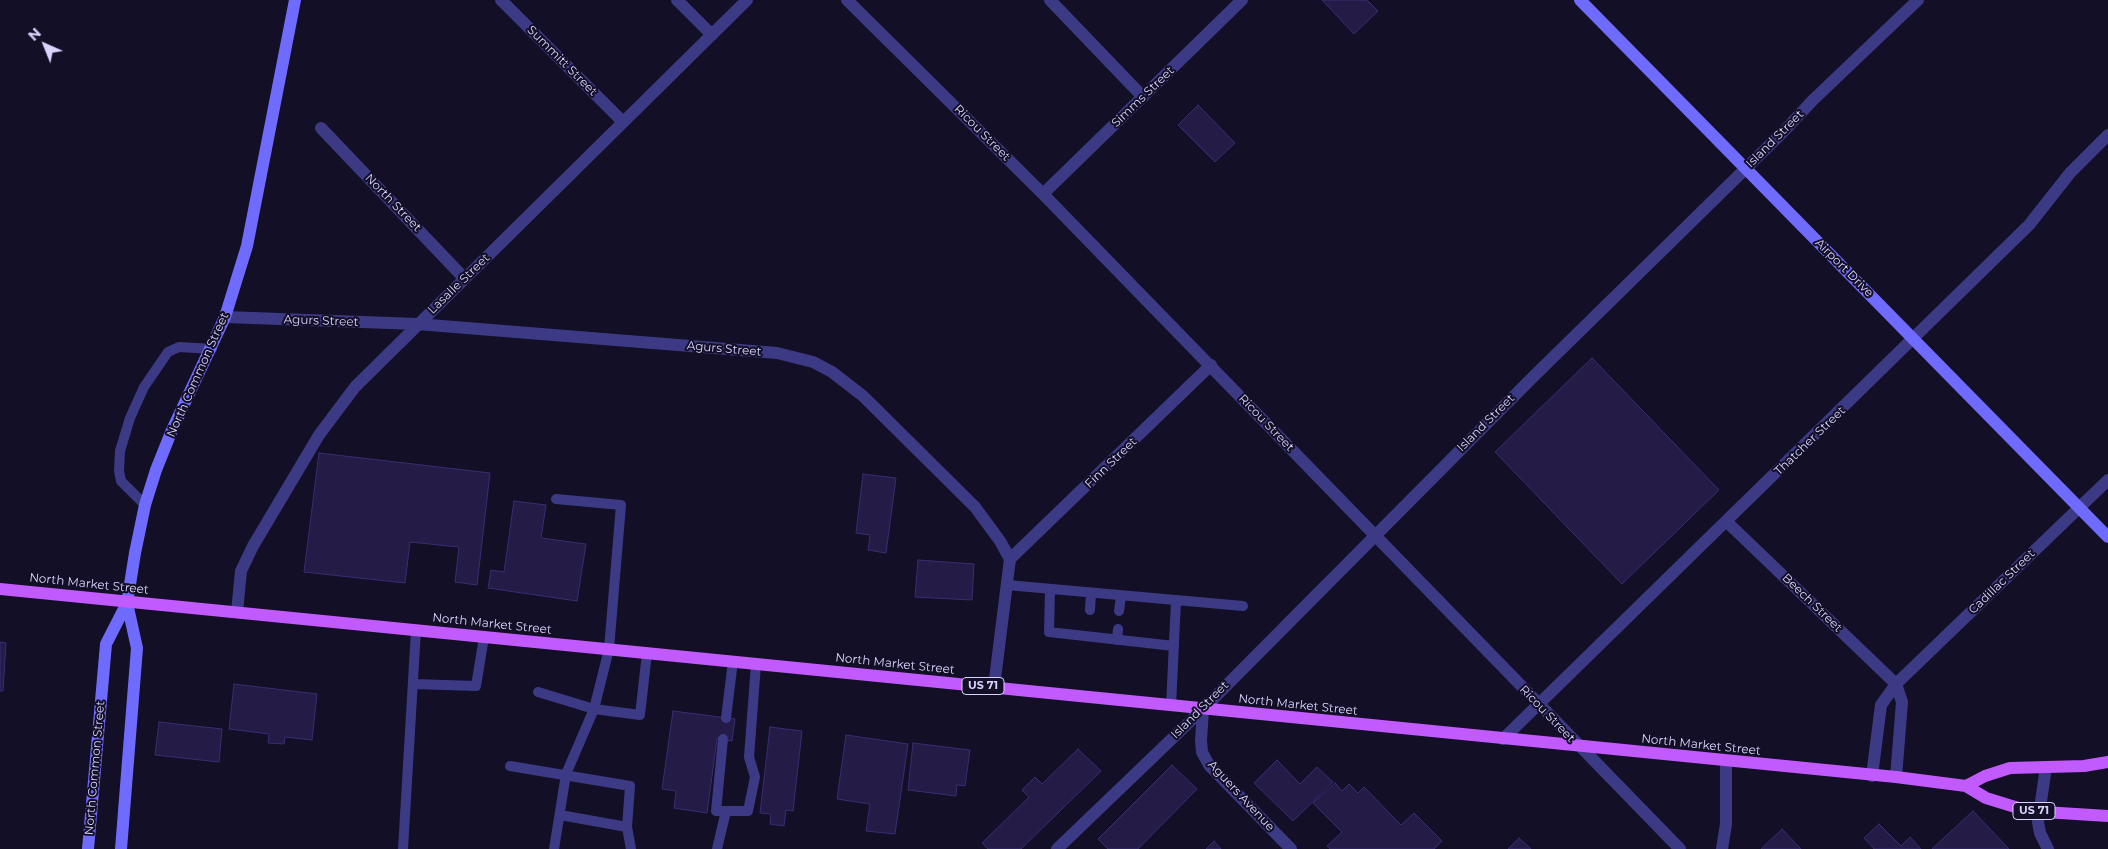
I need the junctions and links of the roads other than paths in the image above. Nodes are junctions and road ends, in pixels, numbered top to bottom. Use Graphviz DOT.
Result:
graph roads {
  1 [pos="295,0"];
  2 [pos="501,0"];
  3 [pos="677,0"];
  4 [pos="747,0"];
  5 [pos="847,0"];
  6 [pos="1050,0"];
  7 [pos="1242,0"];
  8 [pos="1918,0"];
  9 [pos="1582,1"];
  10 [pos="712,35"];
  11 [pos="1143,97"];
  12 [pos="623,122"];
  13 [pos="321,128"];
  14 [pos="2108,135"];
  15 [pos="1746,168"];
  16 [pos="1043,194"];
  17 [pos="464,278"];
  18 [pos="225,318"];
  19 [pos="417,324"];
  20 [pos="1914,339"];
  21 [pos="212,349"];
  22 [pos="1211,366"];
  23 [pos="2108,480"];
  24 [pos="556,499"];
  25 [pos="145,505"];
  26 [pos="2079,507"];
  27 [pos="1727,522"];
  28 [pos="1374,535"];
  29 [pos="2108,537"];
  30 [pos="1010,559"];
  31 [pos="1007,584"];
  32 [pos="0,589"];
  33 [pos="1050,589"];
  34 [pos="1092,593"];
  35 [pos="1121,596"];
  36 [pos="1176,601"];
  37 [pos="127,603"];
  38 [pos="1243,606"];
  39 [pos="1090,610"];
  40 [pos="1119,611"];
  41 [pos="238,612"];
  42 [pos="416,630"];
  43 [pos="484,637"];
  44 [pos="1174,646"];
  45 [pos="609,649"];
  46 [pos="646,653"];
  47 [pos="733,662"];
  48 [pos="756,664"];
  49 [pos="413,684"];
  50 [pos="1896,684"];
  51 [pos="994,687"];
  52 [pos="538,692"];
  53 [pos="1538,704"];
  54 [pos="1171,706"];
  55 [pos="594,709"];
  56 [pos="1203,709"];
  57 [pos="726,718"];
  58 [pos="723,739"];
  59 [pos="1503,739"];
  60 [pos="1580,747"];
  61 [pos="1726,762"];
  62 [pos="2108,762"];
  63 [pos="510,766"];
  64 [pos="2046,767"];
  65 [pos="566,774"];
  66 [pos="1872,776"];
  67 [pos="1896,777"];
  68 [pos="1966,786"];
  69 [pos="726,811"];
  70 [pos="2040,812"];
  71 [pos="560,815"];
  72 [pos="2108,816"];
  73 [pos="627,827"];
  74 [pos="88,849"];
  75 [pos="121,849"];
  76 [pos="403,849"];
  77 [pos="554,849"];
  78 [pos="631,849"];
  79 [pos="717,849"];
  80 [pos="1056,849"];
  81 [pos="1291,849"];
  82 [pos="1680,849"];
  83 [pos="1722,849"];
  84 [pos="2048,849"];
  1 -- 18 [label="main road, North Common Street"];
  2 -- 12 [label="street, Summitt Street"];
  3 -- 10 [label="street"];
  4 -- 10 [label="street, Lasalle Street"];
  5 -- 16 [label="street, Ricou Street"];
  6 -- 11 [label="street"];
  7 -- 11 [label="street, Simms Street"];
  8 -- 15 [label="street, Island Street"];
  9 -- 15 [label="main road, Airport Drive"];
  10 -- 12 [label="street, Lasalle Street"];
  11 -- 16 [label="street, Simms Street"];
  12 -- 17 [label="street, Lasalle Street"];
  13 -- 17 [label="street, North Street"];
  14 -- 20 [label="street, Thatcher Street"];
  15 -- 20 [label="main road, Airport Drive"];
  15 -- 28 [label="street, Island Street"];
  16 -- 22 [label="street, Ricou Street"];
  17 -- 19 [label="street, Lasalle Street"];
  18 -- 19 [label="street, Agurs Street"];
  18 -- 21 [label="main road, North Common Street"];
  19 -- 30 [label="street, Agurs Street"];
  19 -- 41 [label="street, Lasalle Street"];
  20 -- 26 [label="main road, Airport Drive"];
  20 -- 27 [label="street, Thatcher Street"];
  21 -- 25 [label="main road, North Common Street"];
  21 -- 25 [label="lane"];
  22 -- 28 [label="street, Ricou Street"];
  22 -- 30 [label="street, Finn Street"];
  23 -- 26 [label="street, Cadillac Street"];
  24 -- 45 [label="lane"];
  25 -- 37 [label="main road, North Common Street"];
  26 -- 29 [label="main road, Airport Drive"];
  26 -- 50 [label="street, Cadillac Street"];
  27 -- 50 [label="street, Beech Street"];
  27 -- 53 [label="street, Thatcher Street"];
  28 -- 53 [label="street, Ricou Street"];
  28 -- 56 [label="street, Island Street"];
  30 -- 31 [label="street"];
  31 -- 33 [label="lane"];
  31 -- 51 [label="street"];
  32 -- 37 [label="main road, North Market Street / US 71"];
  33 -- 34 [label="lane"];
  33 -- 44 [label="lane"];
  34 -- 35 [label="lane"];
  34 -- 39 [label="lane"];
  35 -- 36 [label="lane"];
  35 -- 40 [label="lane"];
  36 -- 38 [label="lane"];
  36 -- 44 [label="lane"];
  37 -- 41 [label="main road, North Market Street / US 71"];
  37 -- 74 [label="main road, North Common Street"];
  37 -- 75 [label="main road, North Common Street"];
  41 -- 42 [label="main road, North Market Street / US 71"];
  42 -- 43 [label="main road, North Market Street / US 71"];
  42 -- 49 [label="lane"];
  43 -- 45 [label="main road, North Market Street / US 71"];
  43 -- 49 [label="lane"];
  44 -- 54 [label="lane"];
  45 -- 46 [label="main road, North Market Street / US 71"];
  45 -- 55 [label="lane"];
  46 -- 47 [label="main road, North Market Street / US 71"];
  46 -- 55 [label="lane"];
  47 -- 48 [label="main road, North Market Street / US 71"];
  47 -- 57 [label="lane"];
  48 -- 51 [label="main road, North Market Street / US 71"];
  48 -- 69 [label="lane"];
  49 -- 76 [label="lane"];
  50 -- 66 [label="street, Cadillac Street"];
  50 -- 67 [label="street"];
  51 -- 54 [label="main road, North Market Street / US 71"];
  52 -- 55 [label="lane"];
  53 -- 59 [label="street, Thatcher Street"];
  53 -- 60 [label="street, Ricou Street"];
  54 -- 56 [label="main road, North Market Street / US 71"];
  55 -- 65 [label="lane"];
  56 -- 59 [label="main road, North Market Street / US 71"];
  56 -- 80 [label="street, Island Street"];
  56 -- 81 [label="street, Aguers Avenue"];
  58 -- 69 [label="lane"];
  59 -- 60 [label="main road, North Market Street / US 71"];
  60 -- 61 [label="main road, North Market Street / US 71"];
  60 -- 82 [label="street, Ricou Street"];
  61 -- 66 [label="main road, North Market Street / US 71"];
  61 -- 83 [label="street"];
  62 -- 64 [label="main road"];
  63 -- 65 [label="lane"];
  64 -- 68 [label="main road"];
  64 -- 70 [label="street"];
  65 -- 71 [label="lane"];
  65 -- 73 [label="lane"];
  66 -- 67 [label="main road, North Market Street / US 71"];
  67 -- 68 [label="main road, North Market Street / US 71"];
  68 -- 70 [label="main road, North Market Street / US 71"];
  69 -- 79 [label="lane"];
  70 -- 72 [label="main road, North Market Street / US 71"];
  70 -- 84 [label="street"];
  71 -- 73 [label="lane"];
  71 -- 77 [label="lane"];
  73 -- 78 [label="lane"];
}
